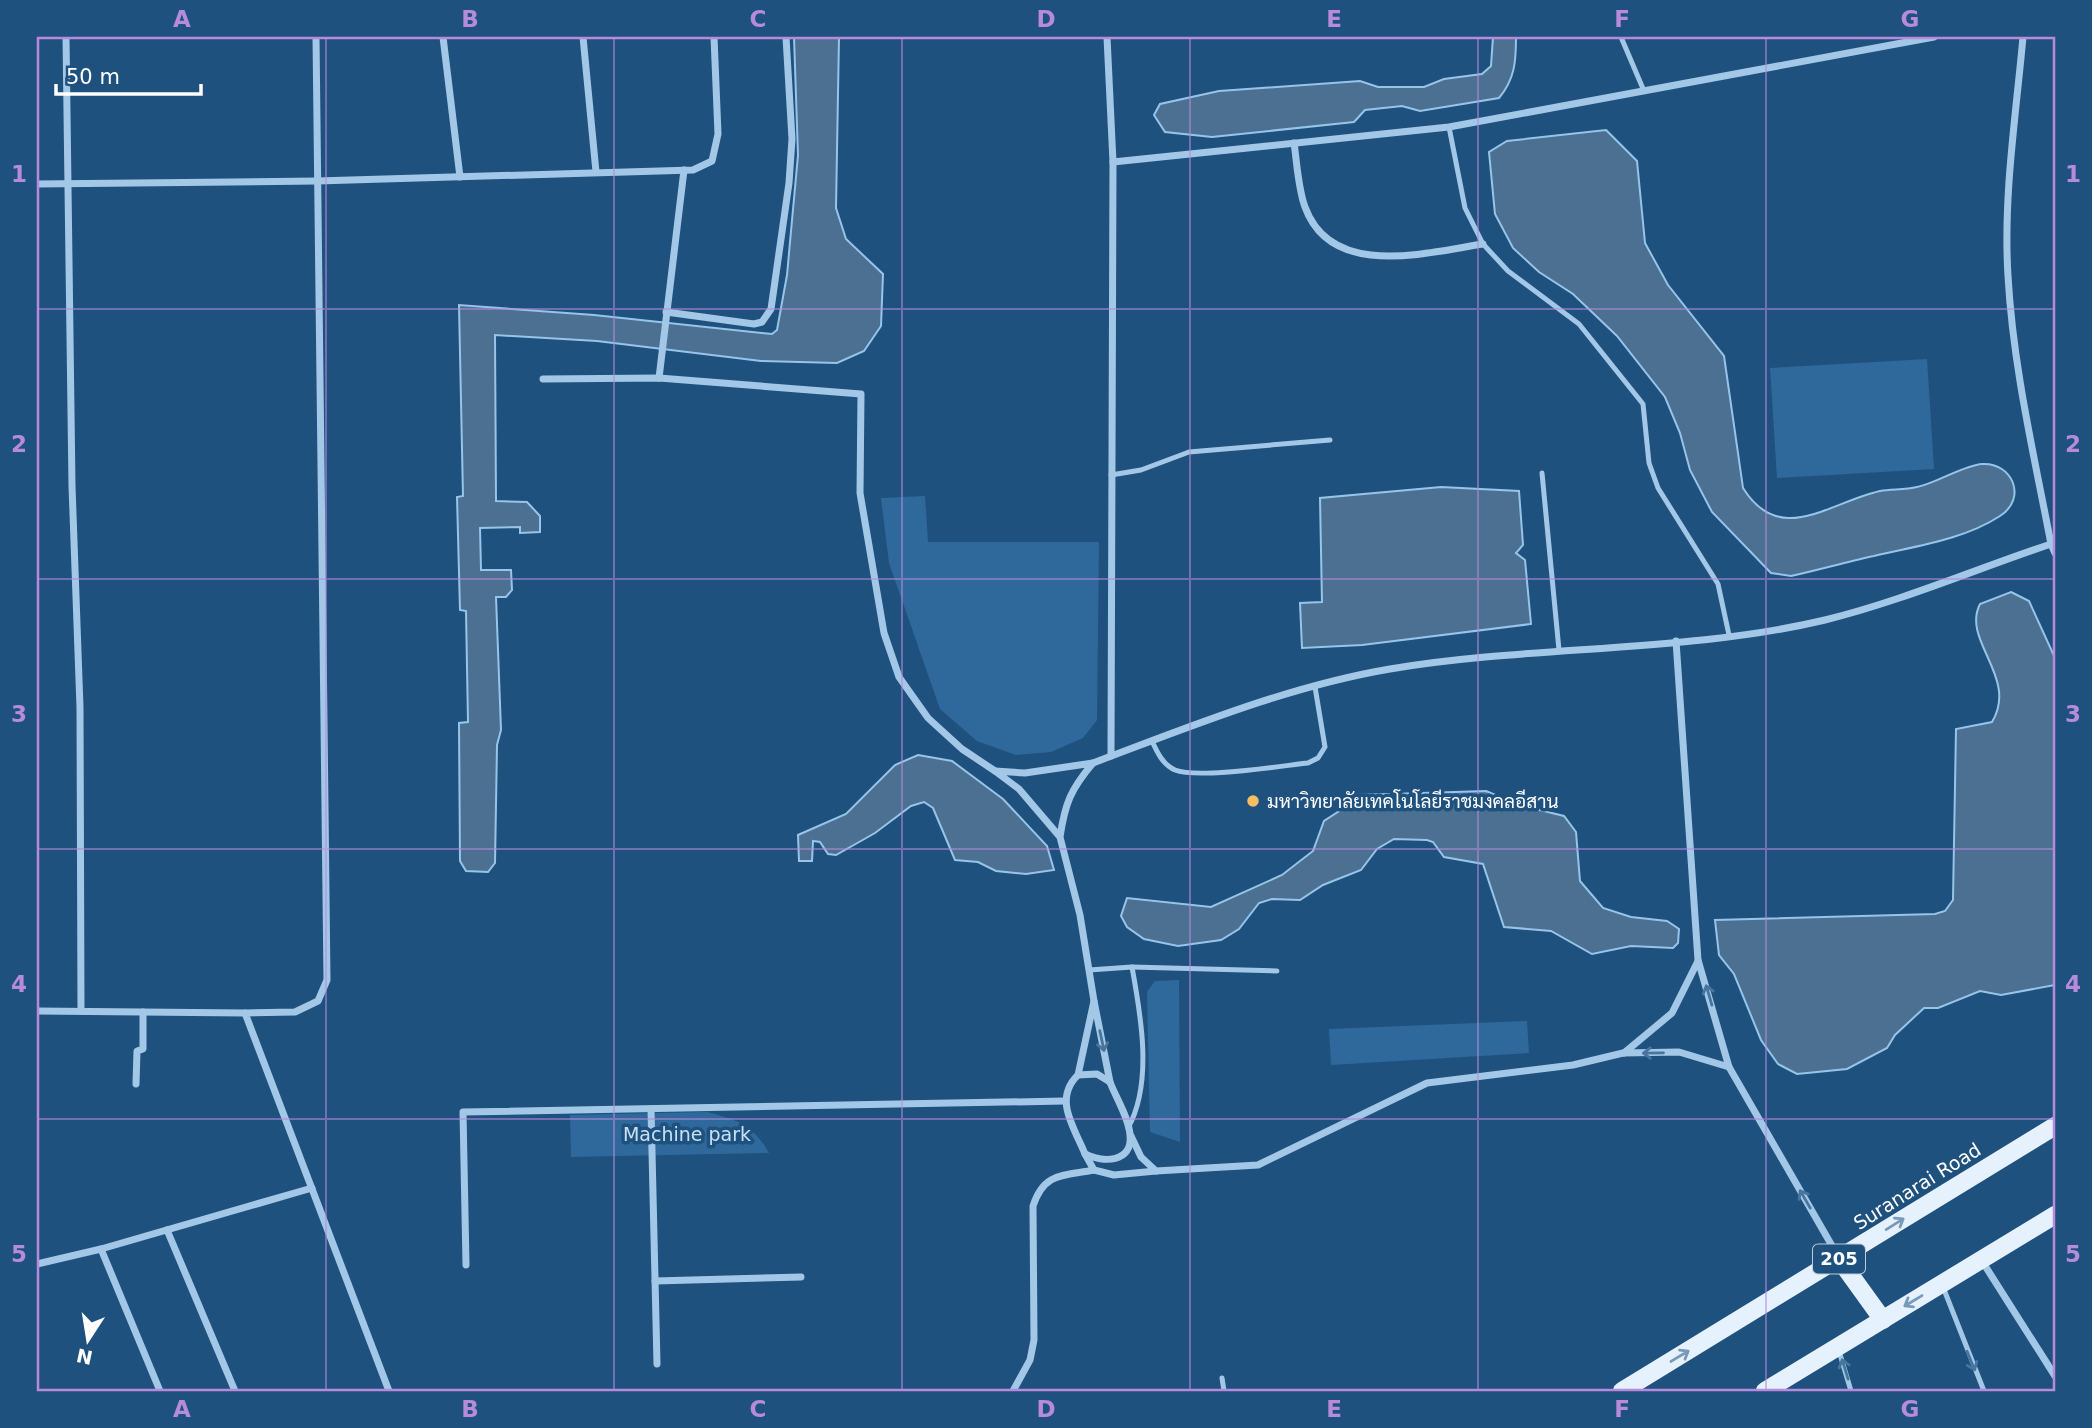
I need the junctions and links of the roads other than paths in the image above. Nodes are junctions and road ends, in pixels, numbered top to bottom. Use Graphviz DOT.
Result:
graph roads {
  1 [pos="66,37"];
  2 [pos="316,37"];
  3 [pos="443,37"];
  4 [pos="583,37"];
  5 [pos="714,37"];
  6 [pos="786,37"];
  7 [pos="1107,37"];
  8 [pos="1621,37"];
  9 [pos="1934,37"];
  10 [pos="2022,37"];
  11 [pos="1895,40"];
  12 [pos="1644,91"];
  13 [pos="1448,127"];
  14 [pos="1294,143"];
  15 [pos="1113,162"];
  16 [pos="684,170"];
  17 [pos="596,172"];
  18 [pos="460,177"];
  19 [pos="317,181"];
  20 [pos="37,184"];
  21 [pos="69,184"];
  22 [pos="1483,244"];
  23 [pos="666,312"];
  24 [pos="659,378"];
  25 [pos="543,379"];
  26 [pos="1330,440"];
  27 [pos="1542,473"];
  28 [pos="1111,475"];
  29 [pos="2050,544"];
  30 [pos="2055,553"];
  31 [pos="1729,635"];
  32 [pos="1676,641"];
  33 [pos="1559,649"];
  34 [pos="1315,687"];
  35 [pos="1152,741"];
  36 [pos="1111,756"];
  37 [pos="1093,763"];
  38 [pos="995,771"];
  39 [pos="1059,837"];
  40 [pos="1699,960"];
  41 [pos="1132,967"];
  42 [pos="1089,970"];
  43 [pos="1278,971"];
  44 [pos="1094,1000"];
  45 [pos="37,1010"];
  46 [pos="81,1011"];
  47 [pos="143,1012"];
  48 [pos="245,1013"];
  49 [pos="1623,1053"];
  50 [pos="1729,1067"];
  51 [pos="1078,1075"];
  52 [pos="1110,1082"];
  53 [pos="136,1084"];
  54 [pos="1064,1101"];
  55 [pos="651,1109"];
  56 [pos="2055,1126"];
  57 [pos="1129,1132"];
  58 [pos="1085,1154"];
  59 [pos="1094,1170"];
  60 [pos="1156,1171"];
  61 [pos="312,1188"];
  62 [pos="2055,1215"];
  63 [pos="167,1230"];
  64 [pos="101,1249"];
  65 [pos="1839,1259"];
  66 [pos="1981,1260"];
  67 [pos="37,1264"];
  68 [pos="466,1265"];
  69 [pos="801,1277"];
  70 [pos="655,1281"];
  71 [pos="1942,1284"];
  72 [pos="1883,1320"];
  73 [pos="1838,1347"];
  74 [pos="657,1364"];
  75 [pos="2055,1376"];
  76 [pos="1222,1378"];
  77 [pos="160,1391"];
  78 [pos="235,1391"];
  79 [pos="389,1391"];
  80 [pos="1013,1391"];
  81 [pos="1224,1391"];
  82 [pos="1622,1391"];
  83 [pos="1765,1391"];
  84 [pos="1851,1391"];
  85 [pos="1984,1391"];
  1 -- 21 [label="street"];
  2 -- 19 [label="street"];
  3 -- 18 [label="street"];
  4 -- 17 [label="street"];
  5 -- 16 [label="street"];
  6 -- 23 [label="street"];
  7 -- 15 [label="street"];
  8 -- 12 [label="lane"];
  9 -- 11 [label="street"];
  10 -- 29 [label="street"];
  11 -- 12 [label="street"];
  12 -- 13 [label="street"];
  13 -- 14 [label="street"];
  13 -- 22 [label="lane"];
  14 -- 15 [label="street"];
  14 -- 22 [label="street"];
  15 -- 28 [label="street"];
  16 -- 17 [label="street"];
  16 -- 23 [label="street"];
  17 -- 18 [label="street"];
  18 -- 19 [label="street"];
  19 -- 21 [label="street"];
  19 -- 48 [label="street"];
  20 -- 21 [label="street"];
  21 -- 46 [label="street"];
  22 -- 31 [label="lane"];
  23 -- 24 [label="street"];
  24 -- 25 [label="street"];
  24 -- 38 [label="street"];
  26 -- 28 [label="lane"];
  27 -- 33 [label="lane"];
  28 -- 36 [label="street"];
  29 -- 30 [label="street"];
  29 -- 31 [label="street"];
  31 -- 32 [label="street"];
  32 -- 33 [label="street"];
  32 -- 40 [label="street"];
  33 -- 34 [label="street"];
  34 -- 35 [label="street"];
  34 -- 35 [label="lane"];
  35 -- 36 [label="street"];
  36 -- 37 [label="street"];
  37 -- 38 [label="street"];
  37 -- 39 [label="street"];
  38 -- 39 [label="street"];
  39 -- 42 [label="street"];
  40 -- 49 [label="street"];
  50 -- 40 [label="street, one-way"];
  41 -- 42 [label="lane"];
  41 -- 43 [label="lane"];
  41 -- 57 [label="lane"];
  42 -- 44 [label="street"];
  44 -- 51 [label="street"];
  44 -- 52 [label="street, one-way"];
  45 -- 46 [label="street"];
  46 -- 47 [label="street"];
  47 -- 48 [label="street"];
  47 -- 53 [label="street"];
  48 -- 61 [label="street"];
  50 -- 49 [label="street, one-way"];
  49 -- 60 [label="street"];
  65 -- 50 [label="street, one-way"];
  51 -- 52 [label="street"];
  51 -- 54 [label="street"];
  52 -- 57 [label="street"];
  54 -- 55 [label="street"];
  54 -- 58 [label="street"];
  55 -- 68 [label="street"];
  55 -- 70 [label="street"];
  65 -- 56 [label="main road, Suranarai Road / 205, one-way"];
  57 -- 58 [label="street"];
  57 -- 60 [label="street"];
  58 -- 59 [label="street"];
  59 -- 60 [label="street"];
  59 -- 80 [label="street"];
  61 -- 63 [label="street"];
  61 -- 79 [label="street"];
  62 -- 66 [label="main road"];
  63 -- 64 [label="street"];
  63 -- 78 [label="street"];
  64 -- 67 [label="street"];
  64 -- 77 [label="street"];
  65 -- 72 [label="main road"];
  82 -- 65 [label="main road, Suranarai Road / 205, one-way"];
  66 -- 71 [label="main road"];
  66 -- 75 [label="street"];
  69 -- 70 [label="street"];
  70 -- 74 [label="street"];
  71 -- 72 [label="main road, one-way"];
  71 -- 85 [label="lane, one-way"];
  72 -- 73 [label="main road"];
  73 -- 83 [label="main road"];
  84 -- 73 [label="lane, one-way"];
  76 -- 81 [label="lane"];
}
